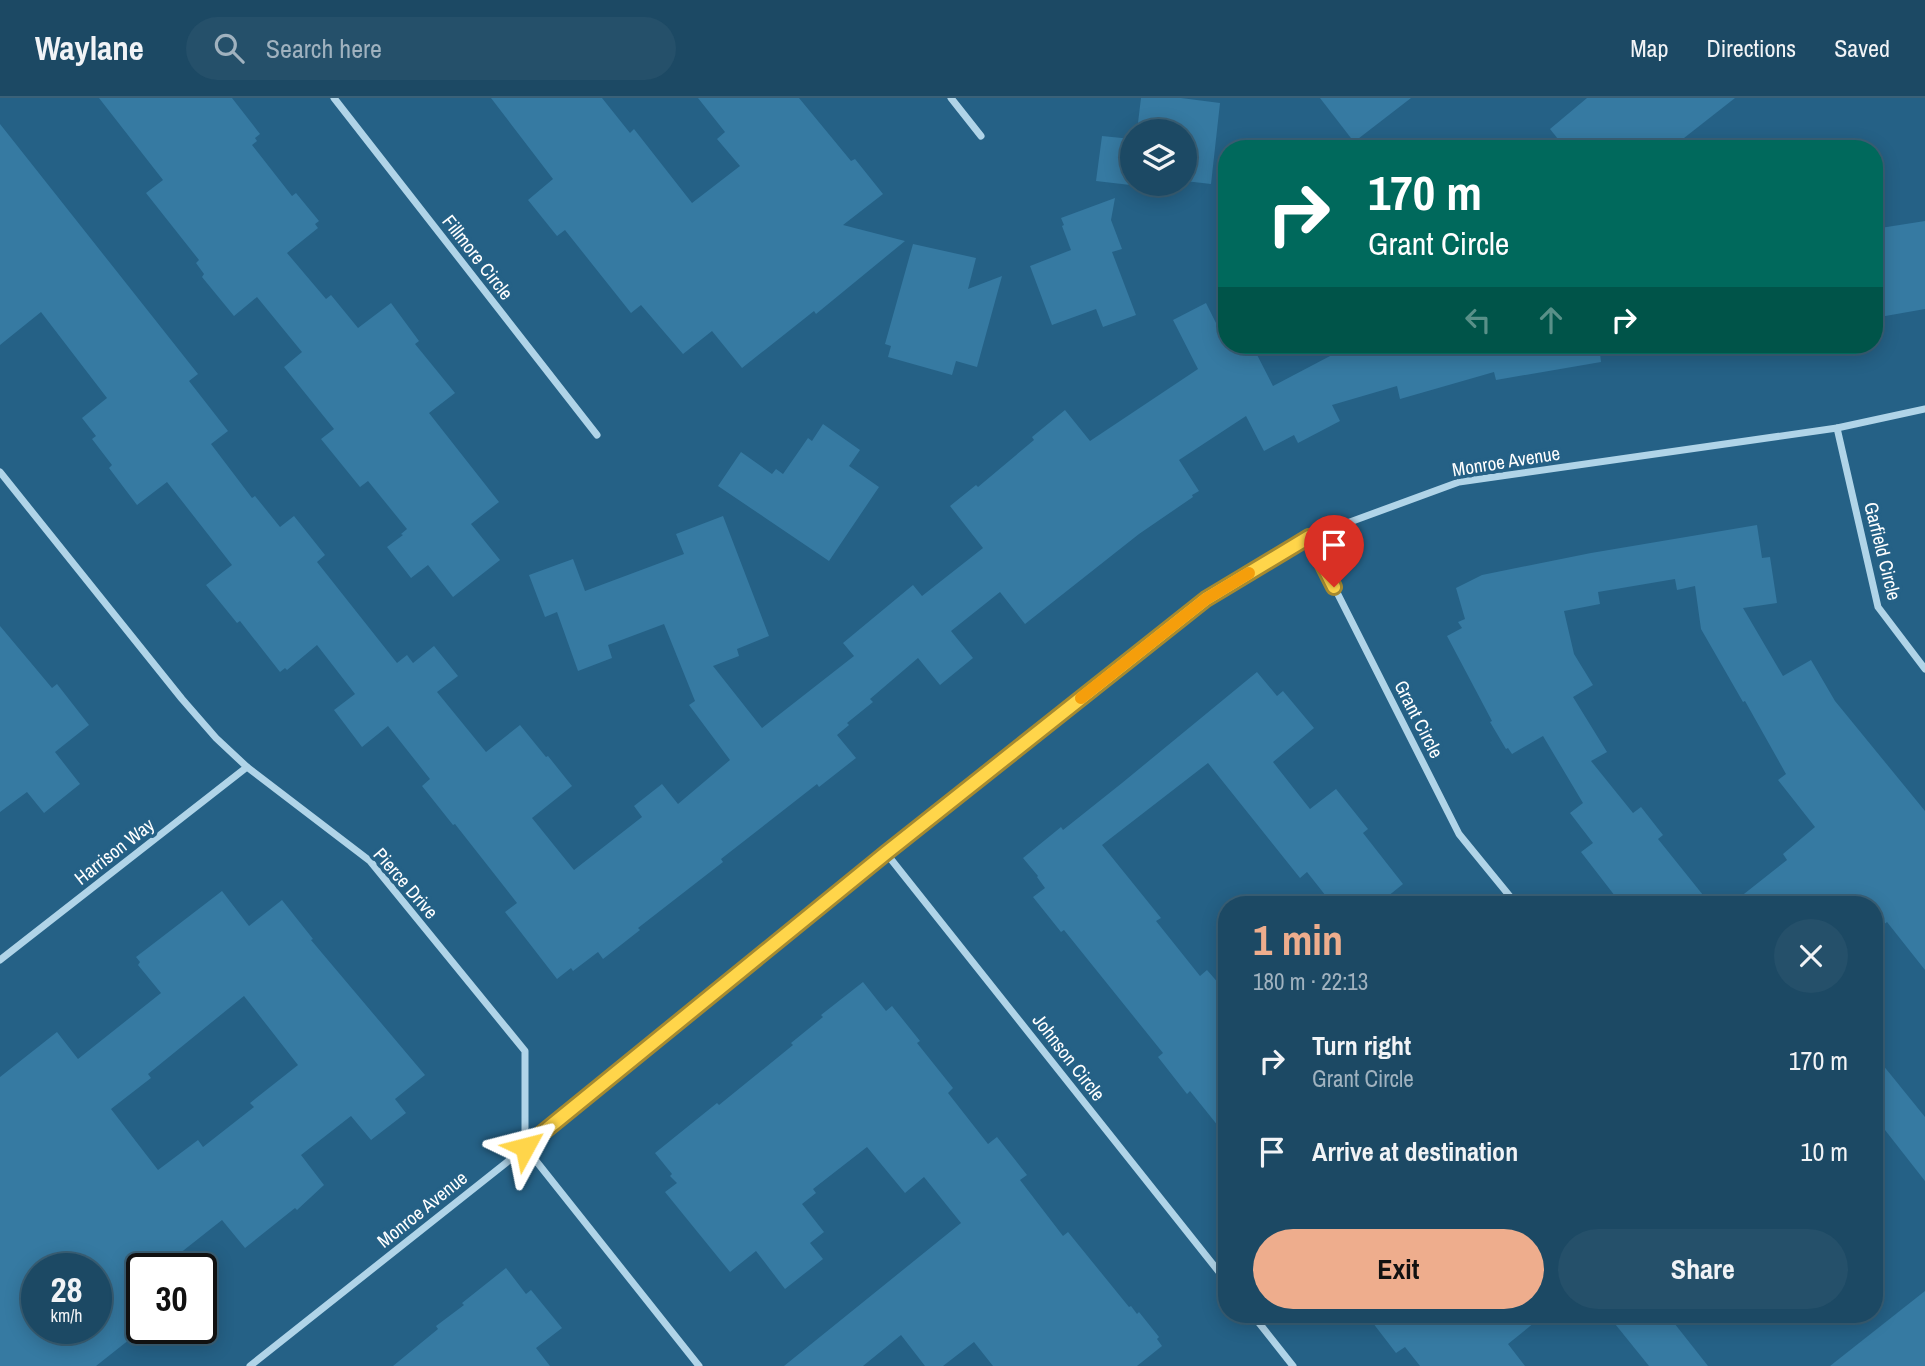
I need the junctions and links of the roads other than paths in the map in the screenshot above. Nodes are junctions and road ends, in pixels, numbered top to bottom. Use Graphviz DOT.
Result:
graph roads {
  1 [pos="334,98"];
  2 [pos="951,98"];
  3 [pos="981,136"];
  4 [pos="1925,409"];
  5 [pos="1837,428"];
  6 [pos="597,435"];
  7 [pos="0,472"];
  8 [pos="1309,537"];
  9 [pos="1925,669"];
  10 [pos="247,767"];
  11 [pos="886,853"];
  12 [pos="1510,896"];
  13 [pos="0,960"];
  14 [pos="525,1147"];
  15 [pos="1218,1271"];
  16 [pos="1259,1323"];
  17 [pos="250,1366"];
  18 [pos="699,1366"];
  19 [pos="1293,1366"];
  1 -- 6 [label="street, Fillmore Circle"];
  2 -- 3 [label="street"];
  4 -- 5 [label="street, Monroe Avenue"];
  5 -- 8 [label="street, Monroe Avenue"];
  5 -- 9 [label="street, Garfield Circle"];
  7 -- 10 [label="street, Pierce Drive"];
  8 -- 11 [label="street, Monroe Avenue"];
  8 -- 12 [label="street, Grant Circle"];
  10 -- 13 [label="street, Harrison Way"];
  10 -- 14 [label="street, Pierce Drive"];
  11 -- 14 [label="street, Monroe Avenue"];
  11 -- 15 [label="street, Johnson Circle"];
  14 -- 17 [label="street, Monroe Avenue"];
  14 -- 18 [label="street"];
  16 -- 19 [label="street"];
}
